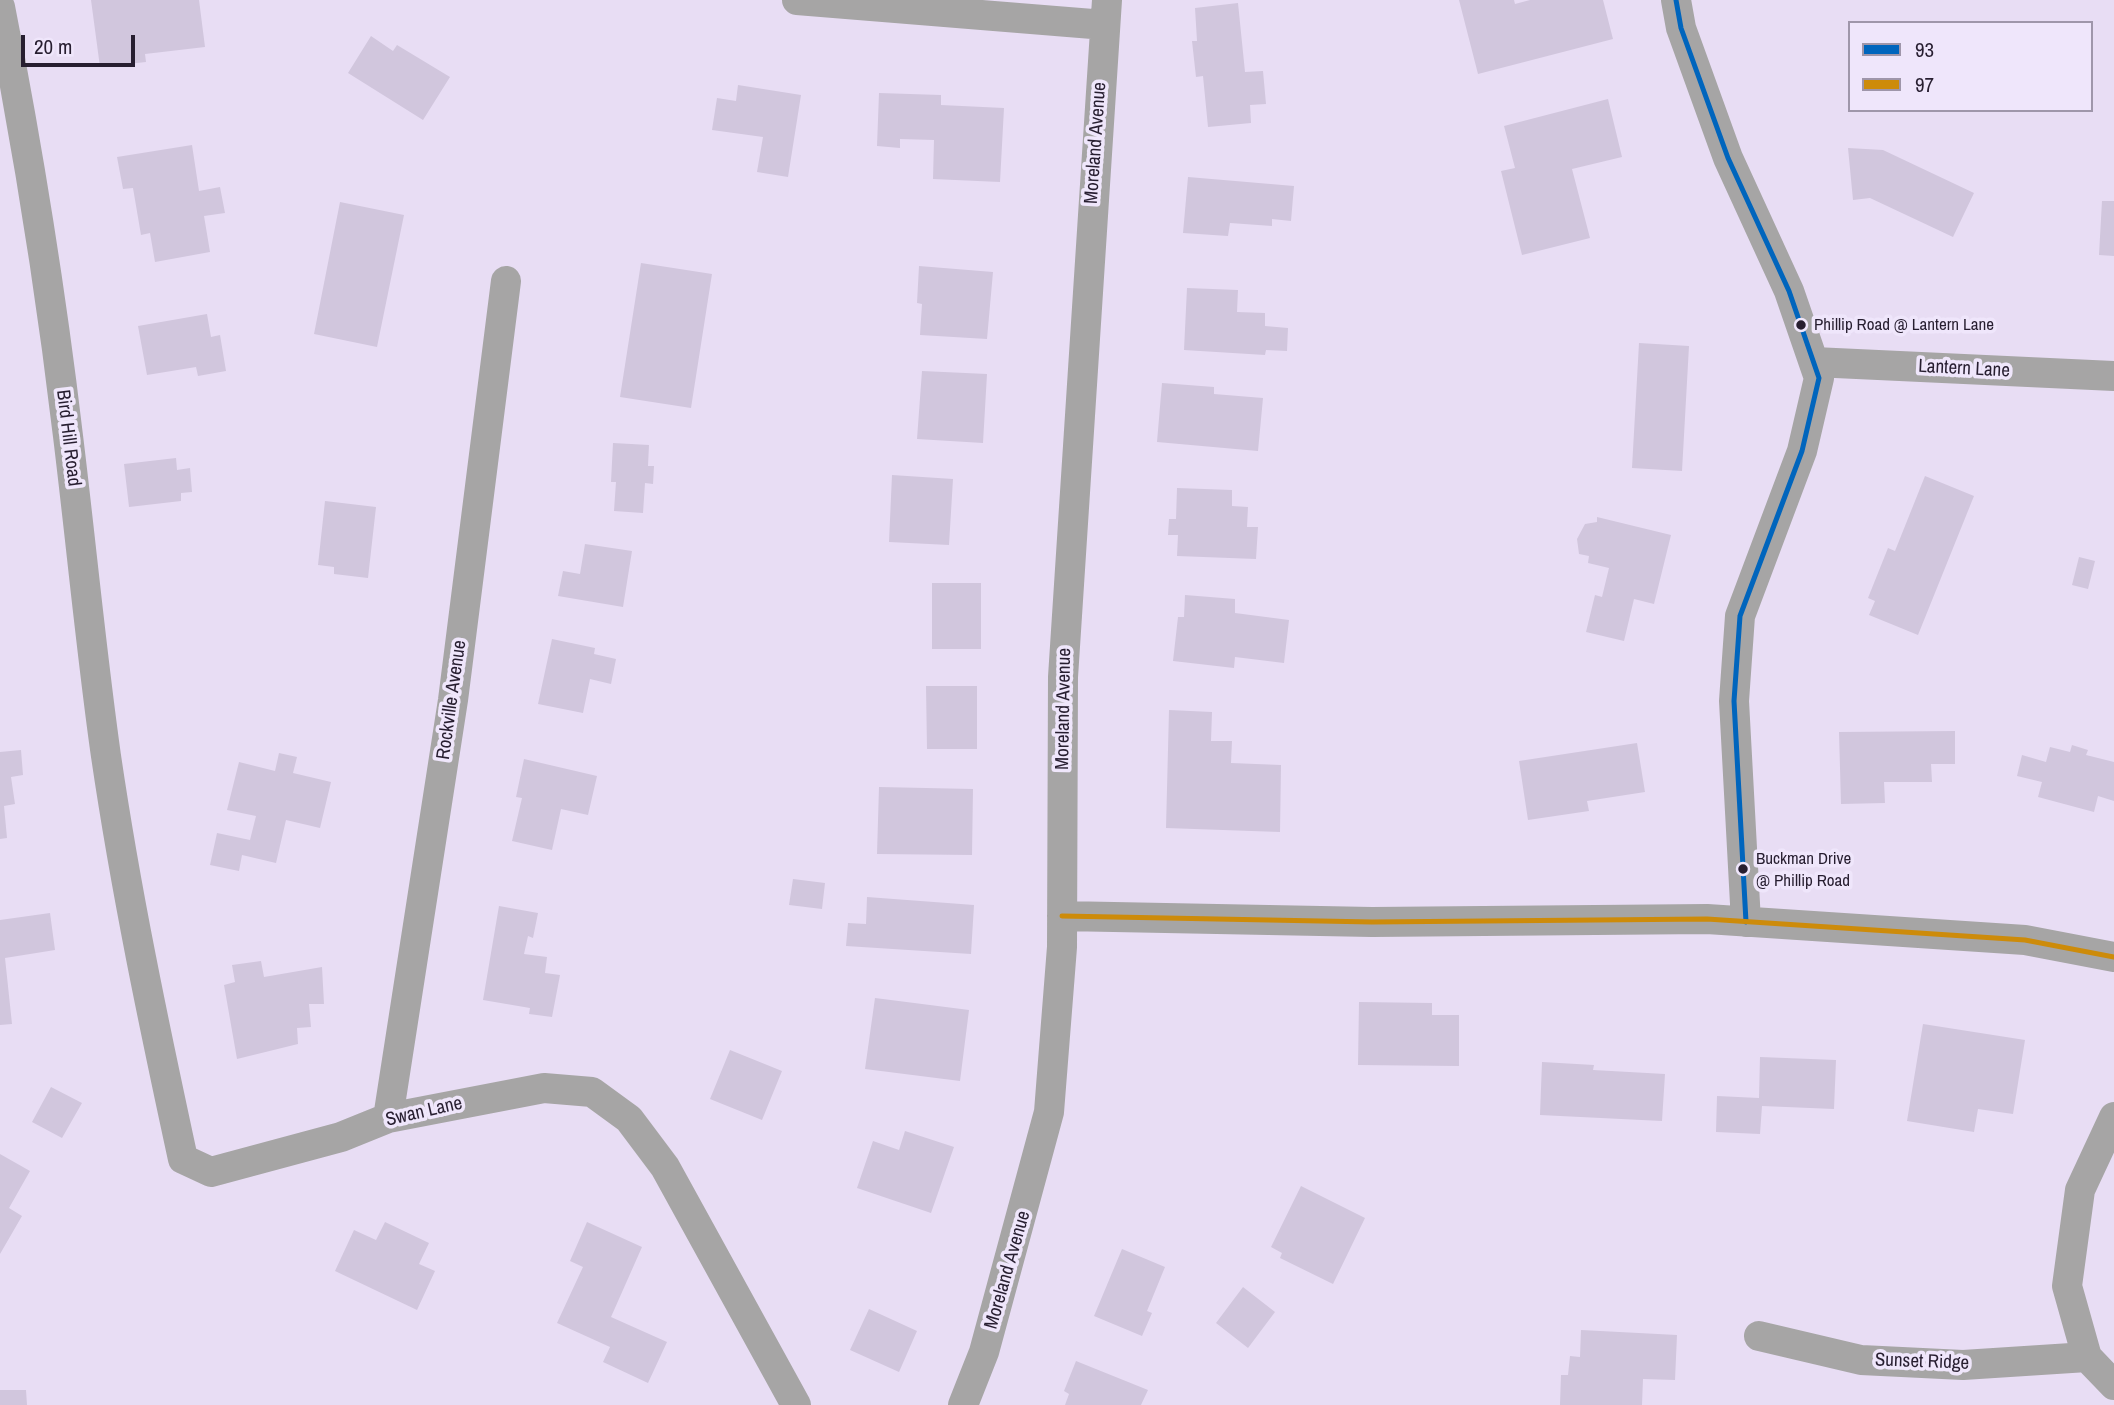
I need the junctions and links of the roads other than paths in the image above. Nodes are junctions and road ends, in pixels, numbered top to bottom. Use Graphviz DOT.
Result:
graph roads {
  1 [pos="797,0"];
  2 [pos="1676,0"];
  3 [pos="0,7"];
  4 [pos="1106,13"];
  5 [pos="506,281"];
  6 [pos="1814,362"];
  7 [pos="2114,376"];
  8 [pos="124,870"];
  9 [pos="1062,916"];
  10 [pos="1746,922"];
  11 [pos="2114,957"];
  12 [pos="2114,1117"];
  13 [pos="388,1118"];
  14 [pos="1759,1336"];
  15 [pos="2087,1357"];
  16 [pos="2114,1385"];
  17 [pos="796,1405"];
  18 [pos="963,1405"];
  1 -- 4 [label="street"];
  2 -- 6 [label="street"];
  3 -- 8 [label="street, Bird Hill Road"];
  4 -- 9 [label="street, Moreland Avenue"];
  5 -- 13 [label="street, Rockville Avenue"];
  6 -- 7 [label="street, Lantern Lane"];
  6 -- 10 [label="street"];
  8 -- 13 [label="street, Swan Lane"];
  9 -- 10 [label="street"];
  9 -- 18 [label="street, Moreland Avenue"];
  10 -- 11 [label="street"];
  12 -- 15 [label="street"];
  13 -- 17 [label="street, Swan Lane"];
  14 -- 15 [label="street, Sunset Ridge"];
  15 -- 16 [label="street"];
}
